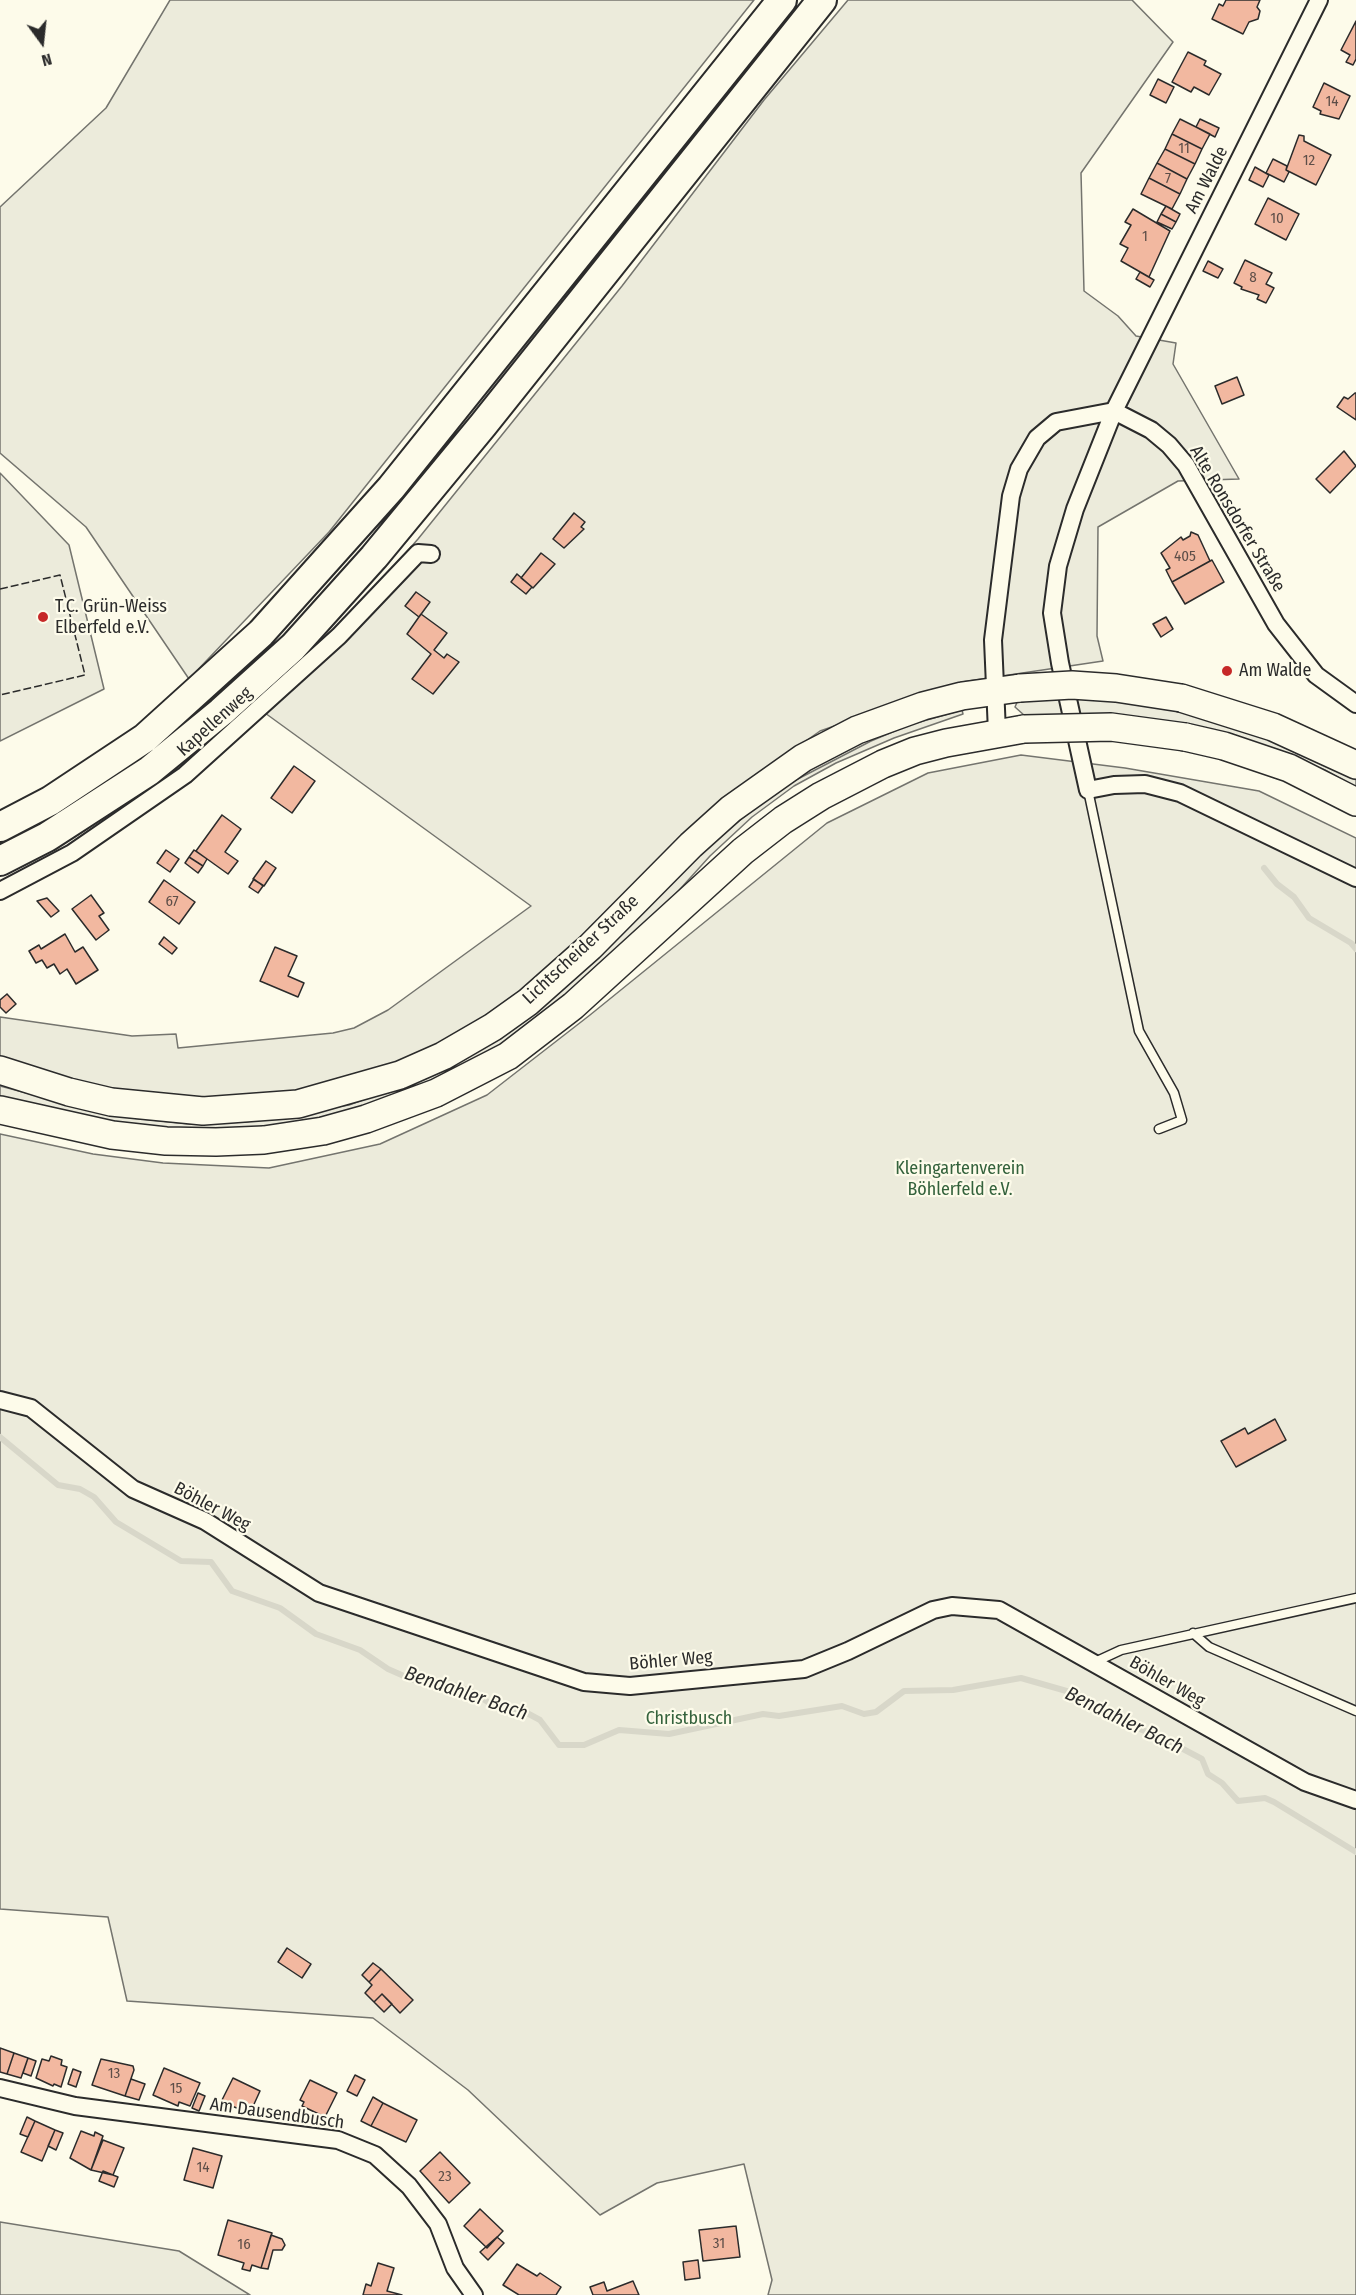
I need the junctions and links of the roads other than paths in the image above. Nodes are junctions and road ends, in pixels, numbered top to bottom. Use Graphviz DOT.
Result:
graph roads {
  1 [pos="782,0"];
  2 [pos="822,0"];
  3 [pos="1319,0"];
  4 [pos="1114,411"];
  5 [pos="431,554"];
  6 [pos="1008,690"];
  7 [pos="1356,705"];
  8 [pos="997,732"];
  9 [pos="1356,765"];
  10 [pos="1088,790"];
  11 [pos="1356,802"];
  12 [pos="0,827"];
  13 [pos="0,861"];
  14 [pos="1356,878"];
  15 [pos="0,891"];
  16 [pos="0,1070"];
  17 [pos="0,1110"];
  18 [pos="1159,1129"];
  19 [pos="0,1400"];
  20 [pos="1356,1598"];
  21 [pos="1193,1633"];
  22 [pos="1095,1662"];
  23 [pos="1356,1711"];
  24 [pos="1356,1800"];
  25 [pos="0,2088"];
  26 [pos="474,2295"];
  1 -- 12 [label="highway"];
  2 -- 13 [label="highway"];
  3 -- 4 [label="street, Am Walde"];
  4 -- 6 [label="street"];
  4 -- 7 [label="street, Alte Ronsdorfer Straße"];
  4 -- 10 [label="street, Am Walde"];
  5 -- 15 [label="street, Kapellenweg"];
  6 -- 8 [label="street"];
  6 -- 9 [label="main road, Lichtscheider Straße, bridge"];
  6 -- 16 [label="main road, Lichtscheider Straße"];
  8 -- 11 [label="main road, Lichtscheider Straße, bridge"];
  8 -- 17 [label="main road, Lichtscheider Straße"];
  10 -- 14 [label="street"];
  10 -- 18 [label="lane"];
  19 -- 22 [label="street, Böhler Weg"];
  20 -- 21 [label="lane"];
  21 -- 22 [label="lane"];
  21 -- 23 [label="lane"];
  22 -- 24 [label="street, Böhler Weg"];
  25 -- 26 [label="street, Am Dausendbusch"];
}
